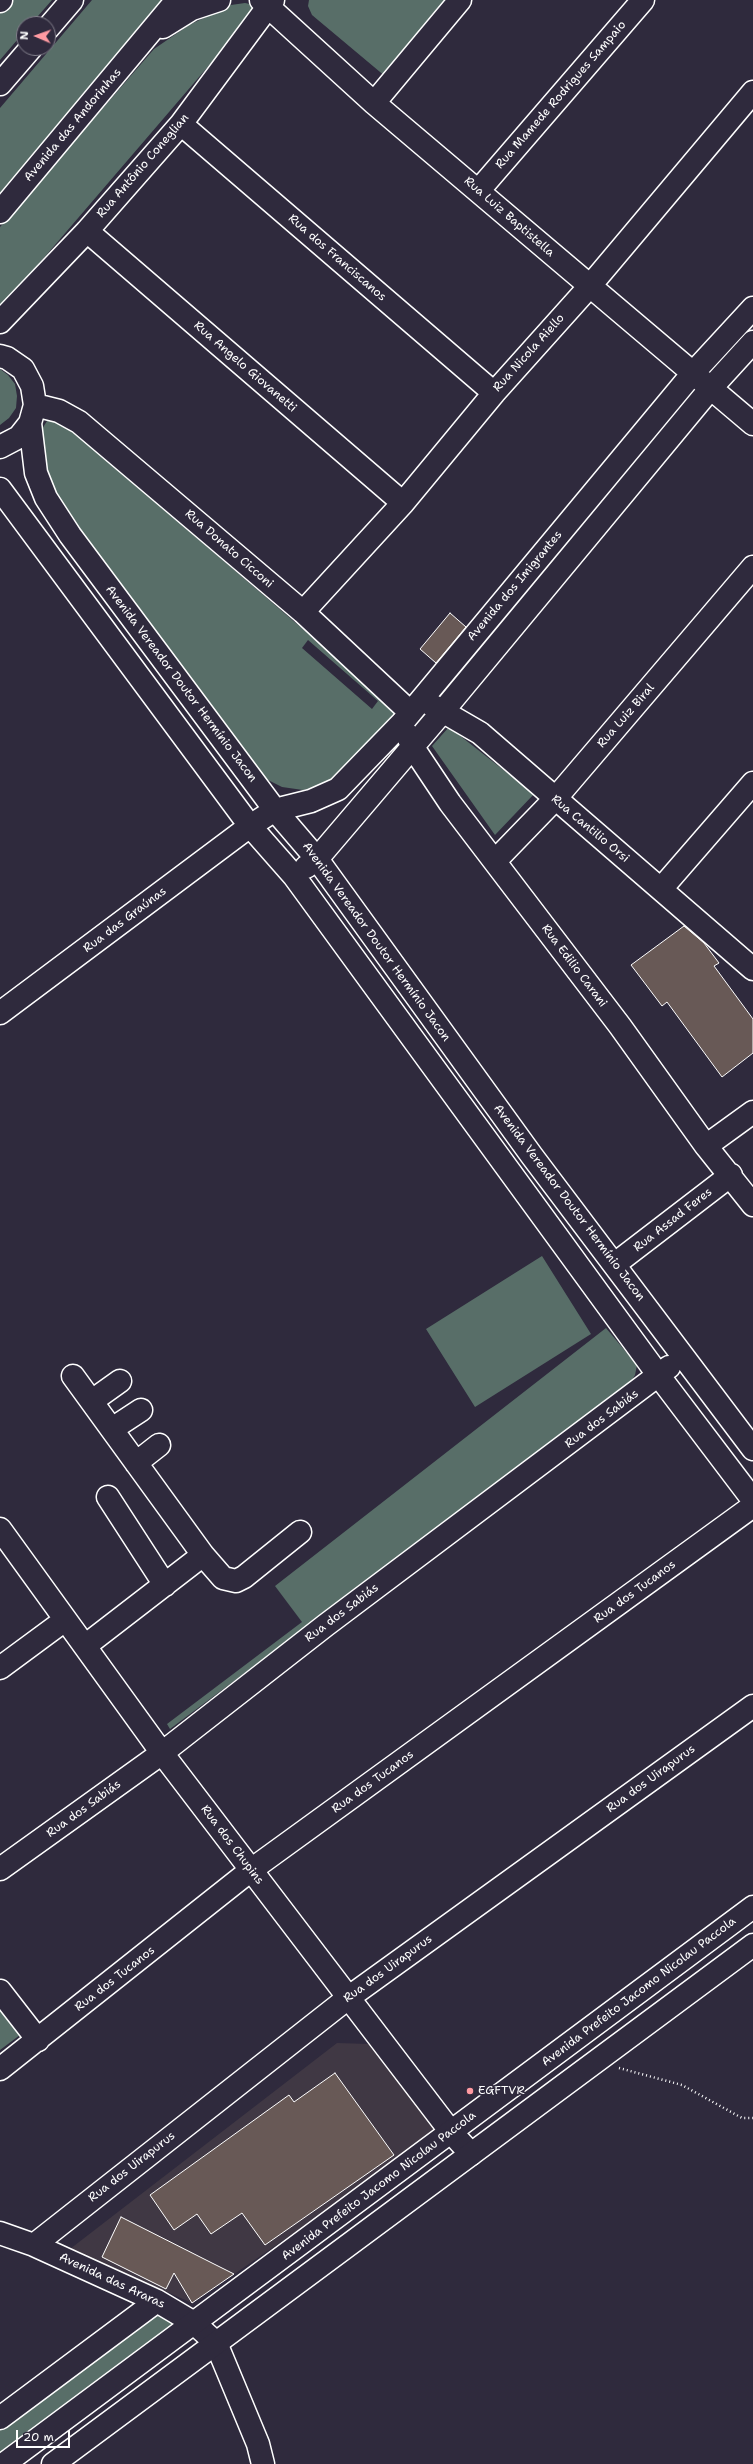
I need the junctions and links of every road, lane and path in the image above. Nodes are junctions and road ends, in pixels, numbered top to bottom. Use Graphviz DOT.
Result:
graph roads {
  1 [pos="72,0"];
  2 [pos="178,0"];
  3 [pos="219,0"];
  4 [pos="460,0"];
  5 [pos="643,0"];
  6 [pos="267,2"];
  7 [pos="56,19"];
  8 [pos="146,37"];
  9 [pos="24,56"];
  10 [pos="0,84"];
  11 [pos="753,92"];
  12 [pos="374,103"];
  13 [pos="181,124"];
  14 [pos="479,190"];
  15 [pos="0,212"];
  16 [pos="86,230"];
  17 [pos="589,287"];
  18 [pos="753,308"];
  19 [pos="0,322"];
  20 [pos="753,342"];
  21 [pos="0,356"];
  22 [pos="693,373"];
  23 [pos="710,389"];
  24 [pos="494,393"];
  25 [pos="33,414"];
  26 [pos="753,424"];
  27 [pos="0,447"];
  28 [pos="0,489"];
  29 [pos="403,503"];
  30 [pos="753,567"];
  31 [pos="303,612"];
  32 [pos="443,711"];
  33 [pos="411,712"];
  34 [pos="412,746"];
  35 [pos="753,783"];
  36 [pos="554,799"];
  37 [pos="275,810"];
  38 [pos="250,826"];
  39 [pos="316,859"];
  40 [pos="495,861"];
  41 [pos="294,876"];
  42 [pos="661,889"];
  43 [pos="753,969"];
  44 [pos="0,1013"];
  45 [pos="753,1112"];
  46 [pos="706,1146"];
  47 [pos="731,1175"];
  48 [pos="753,1205"];
  49 [pos="615,1264"];
  50 [pos="683,1356"];
  51 [pos="73,1376"];
  52 [pos="658,1376"];
  53 [pos="120,1380"];
  54 [pos="92,1401"];
  55 [pos="141,1410"];
  56 [pos="112,1429"];
  57 [pos="159,1444"];
  58 [pos="753,1449"];
  59 [pos="136,1463"];
  60 [pos="108,1497"];
  61 [pos="753,1500"];
  62 [pos="753,1506"];
  63 [pos="0,1529"];
  64 [pos="300,1532"];
  65 [pos="203,1555"];
  66 [pos="165,1585"];
  67 [pos="65,1620"];
  68 [pos="85,1646"];
  69 [pos="0,1668"];
  70 [pos="753,1706"];
  71 [pos="162,1753"];
  72 [pos="0,1869"];
  73 [pos="251,1870"];
  74 [pos="753,1907"];
  75 [pos="753,1945"];
  76 [pos="0,1991"];
  77 [pos="348,1998"];
  78 [pos="38,2040"];
  79 [pos="595,2062"];
  80 [pos="0,2069"];
  81 [pos="753,2118"];
  82 [pos="451,2132"];
  83 [pos="471,2154"];
  84 [pos="0,2233"];
  85 [pos="34,2245"];
  86 [pos="156,2301"];
  87 [pos="194,2323"];
  88 [pos="216,2343"];
  89 [pos="0,2418"];
  90 [pos="4,2464"];
  91 [pos="53,2464"];
  92 [pos="263,2464"];
  1 -- 7 [label="main road"];
  2 -- 8 [label="main road, Avenida das Andorinhas"];
  3 -- 8 [label="main road"];
  4 -- 12 [label="main road"];
  5 -- 14 [label="main road, Rua Mamede Rodrigues Sampaio"];
  6 -- 12 [label="main road, Rua Luiz Baptistella"];
  6 -- 13 [label="main road, Rua Antônio Coneglian"];
  8 -- 15 [label="main road, Avenida das Andorinhas"];
  9 -- 10 [label="main road"];
  11 -- 17 [label="main road, Rua Nicola Aiello"];
  12 -- 14 [label="main road, Rua Luiz Baptistella"];
  13 -- 16 [label="main road, Rua Antônio Coneglian"];
  13 -- 24 [label="main road, Rua dos Franciscanos"];
  14 -- 17 [label="main road, Rua Luiz Baptistella"];
  16 -- 19 [label="main road, Rua Antônio Coneglian"];
  16 -- 29 [label="main road, Rua Angelo Giovanetti"];
  17 -- 22 [label="main road, Rua Luiz Baptistella"];
  17 -- 24 [label="main road, Rua Nicola Aiello"];
  18 -- 22 [label="main road, Avenida dos Imigrantes"];
  20 -- 23 [label="main road, Avenida dos Imigrantes"];
  21 -- 25 [label="main road, Avenida Vereador Doutor Hermínio Jacon"];
  22 -- 23 [label="main road, Rua Luiz Baptistella"];
  22 -- 33 [label="main road, Avenida dos Imigrantes"];
  23 -- 26 [label="main road, Rua Luiz Baptistella"];
  23 -- 32 [label="main road, Avenida dos Imigrantes"];
  24 -- 29 [label="main road, Rua Nicola Aiello"];
  25 -- 27 [label="main road"];
  25 -- 31 [label="main road, Rua Donato Cicconi"];
  25 -- 37 [label="main road, Avenida Vereador Doutor Hermínio Jacon"];
  28 -- 38 [label="main road"];
  29 -- 31 [label="main road, Rua Nicola Aiello"];
  30 -- 36 [label="main road, Rua Luiz Biral"];
  31 -- 33 [label="main road, Rua Donato Cicconi"];
  32 -- 33 [label="main road, Rua Cantilio Orsi"];
  32 -- 34 [label="main road, Avenida dos Imigrantes"];
  32 -- 36 [label="main road, Rua Cantilio Orsi"];
  33 -- 34 [label="main road, Rua Edilio Carani"];
  33 -- 37 [label="main road, Avenida dos Imigrantes"];
  34 -- 39 [label="main road, Avenida dos Imigrantes"];
  34 -- 40 [label="main road, Rua Edilio Carani"];
  35 -- 42 [label="main road"];
  36 -- 40 [label="main road, Rua Luiz Biral"];
  36 -- 42 [label="main road, Rua Cantilio Orsi"];
  37 -- 38 [label="main road, Avenida dos Imigrantes"];
  37 -- 39 [label="main road, Avenida Vereador Doutor Hermínio Jacon"];
  38 -- 41 [label="main road"];
  38 -- 44 [label="main road, Rua das Graúnas"];
  39 -- 41 [label="main road, Avenida dos Imigrantes"];
  39 -- 49 [label="main road, Avenida Vereador Doutor Hermínio Jacon"];
  40 -- 46 [label="main road, Rua Edilio Carani"];
  41 -- 52 [label="main road"];
  42 -- 43 [label="main road, Rua Cantilio Orsi"];
  45 -- 46 [label="main road"];
  46 -- 47 [label="main road, Rua Edilio Carani"];
  47 -- 48 [label="main road, Rua Edilio Carani"];
  47 -- 49 [label="main road, Rua Assad Feres"];
  49 -- 50 [label="main road, Avenida Vereador Doutor Hermínio Jacon"];
  50 -- 52 [label="main road, Rua dos Sabiás"];
  50 -- 58 [label="main road, Avenida Vereador Doutor Hermínio Jacon"];
  51 -- 54 [label="main road"];
  52 -- 61 [label="main road"];
  52 -- 71 [label="main road, Rua dos Sabiás"];
  53 -- 54 [label="main road"];
  54 -- 56 [label="main road"];
  55 -- 56 [label="main road"];
  56 -- 59 [label="main road"];
  57 -- 59 [label="main road"];
  59 -- 65 [label="main road"];
  60 -- 66 [label="main road"];
  62 -- 73 [label="main road, Rua dos Tucanos"];
  63 -- 67 [label="main road, Rua dos Chupins"];
  64 -- 65 [label="main road"];
  65 -- 66 [label="main road"];
  66 -- 68 [label="main road"];
  67 -- 68 [label="main road, Rua dos Chupins"];
  67 -- 69 [label="main road"];
  68 -- 71 [label="main road, Rua dos Chupins"];
  70 -- 77 [label="main road, Rua dos Uirapurus"];
  71 -- 72 [label="main road, Rua dos Sabiás"];
  71 -- 73 [label="main road, Rua dos Chupins"];
  73 -- 77 [label="main road, Rua dos Chupins"];
  73 -- 78 [label="main road, Rua dos Tucanos"];
  74 -- 82 [label="main road, Avenida Prefeito Jacomo Nicolau Paccola"];
  75 -- 79 [label="main road"];
  76 -- 78 [label="main road"];
  77 -- 82 [label="main road, Rua dos Chupins"];
  77 -- 85 [label="main road, Rua dos Uirapurus"];
  78 -- 80 [label="main road, Rua dos Tucanos"];
  79 -- 81 [label="path"];
  79 -- 83 [label="main road"];
  82 -- 83 [label="main road, Rua dos Chupins"];
  82 -- 87 [label="main road, Avenida Prefeito Jacomo Nicolau Paccola"];
  83 -- 88 [label="main road"];
  84 -- 85 [label="main road, Avenida das Araras"];
  85 -- 86 [label="main road, Avenida das Araras"];
  86 -- 87 [label="main road, Avenida das Araras"];
  86 -- 89 [label="main road"];
  87 -- 88 [label="main road, Avenida das Araras"];
  87 -- 90 [label="main road, Avenida Prefeito Jacomo Nicolau Paccola"];
  88 -- 91 [label="main road"];
  88 -- 92 [label="main road"];
}
